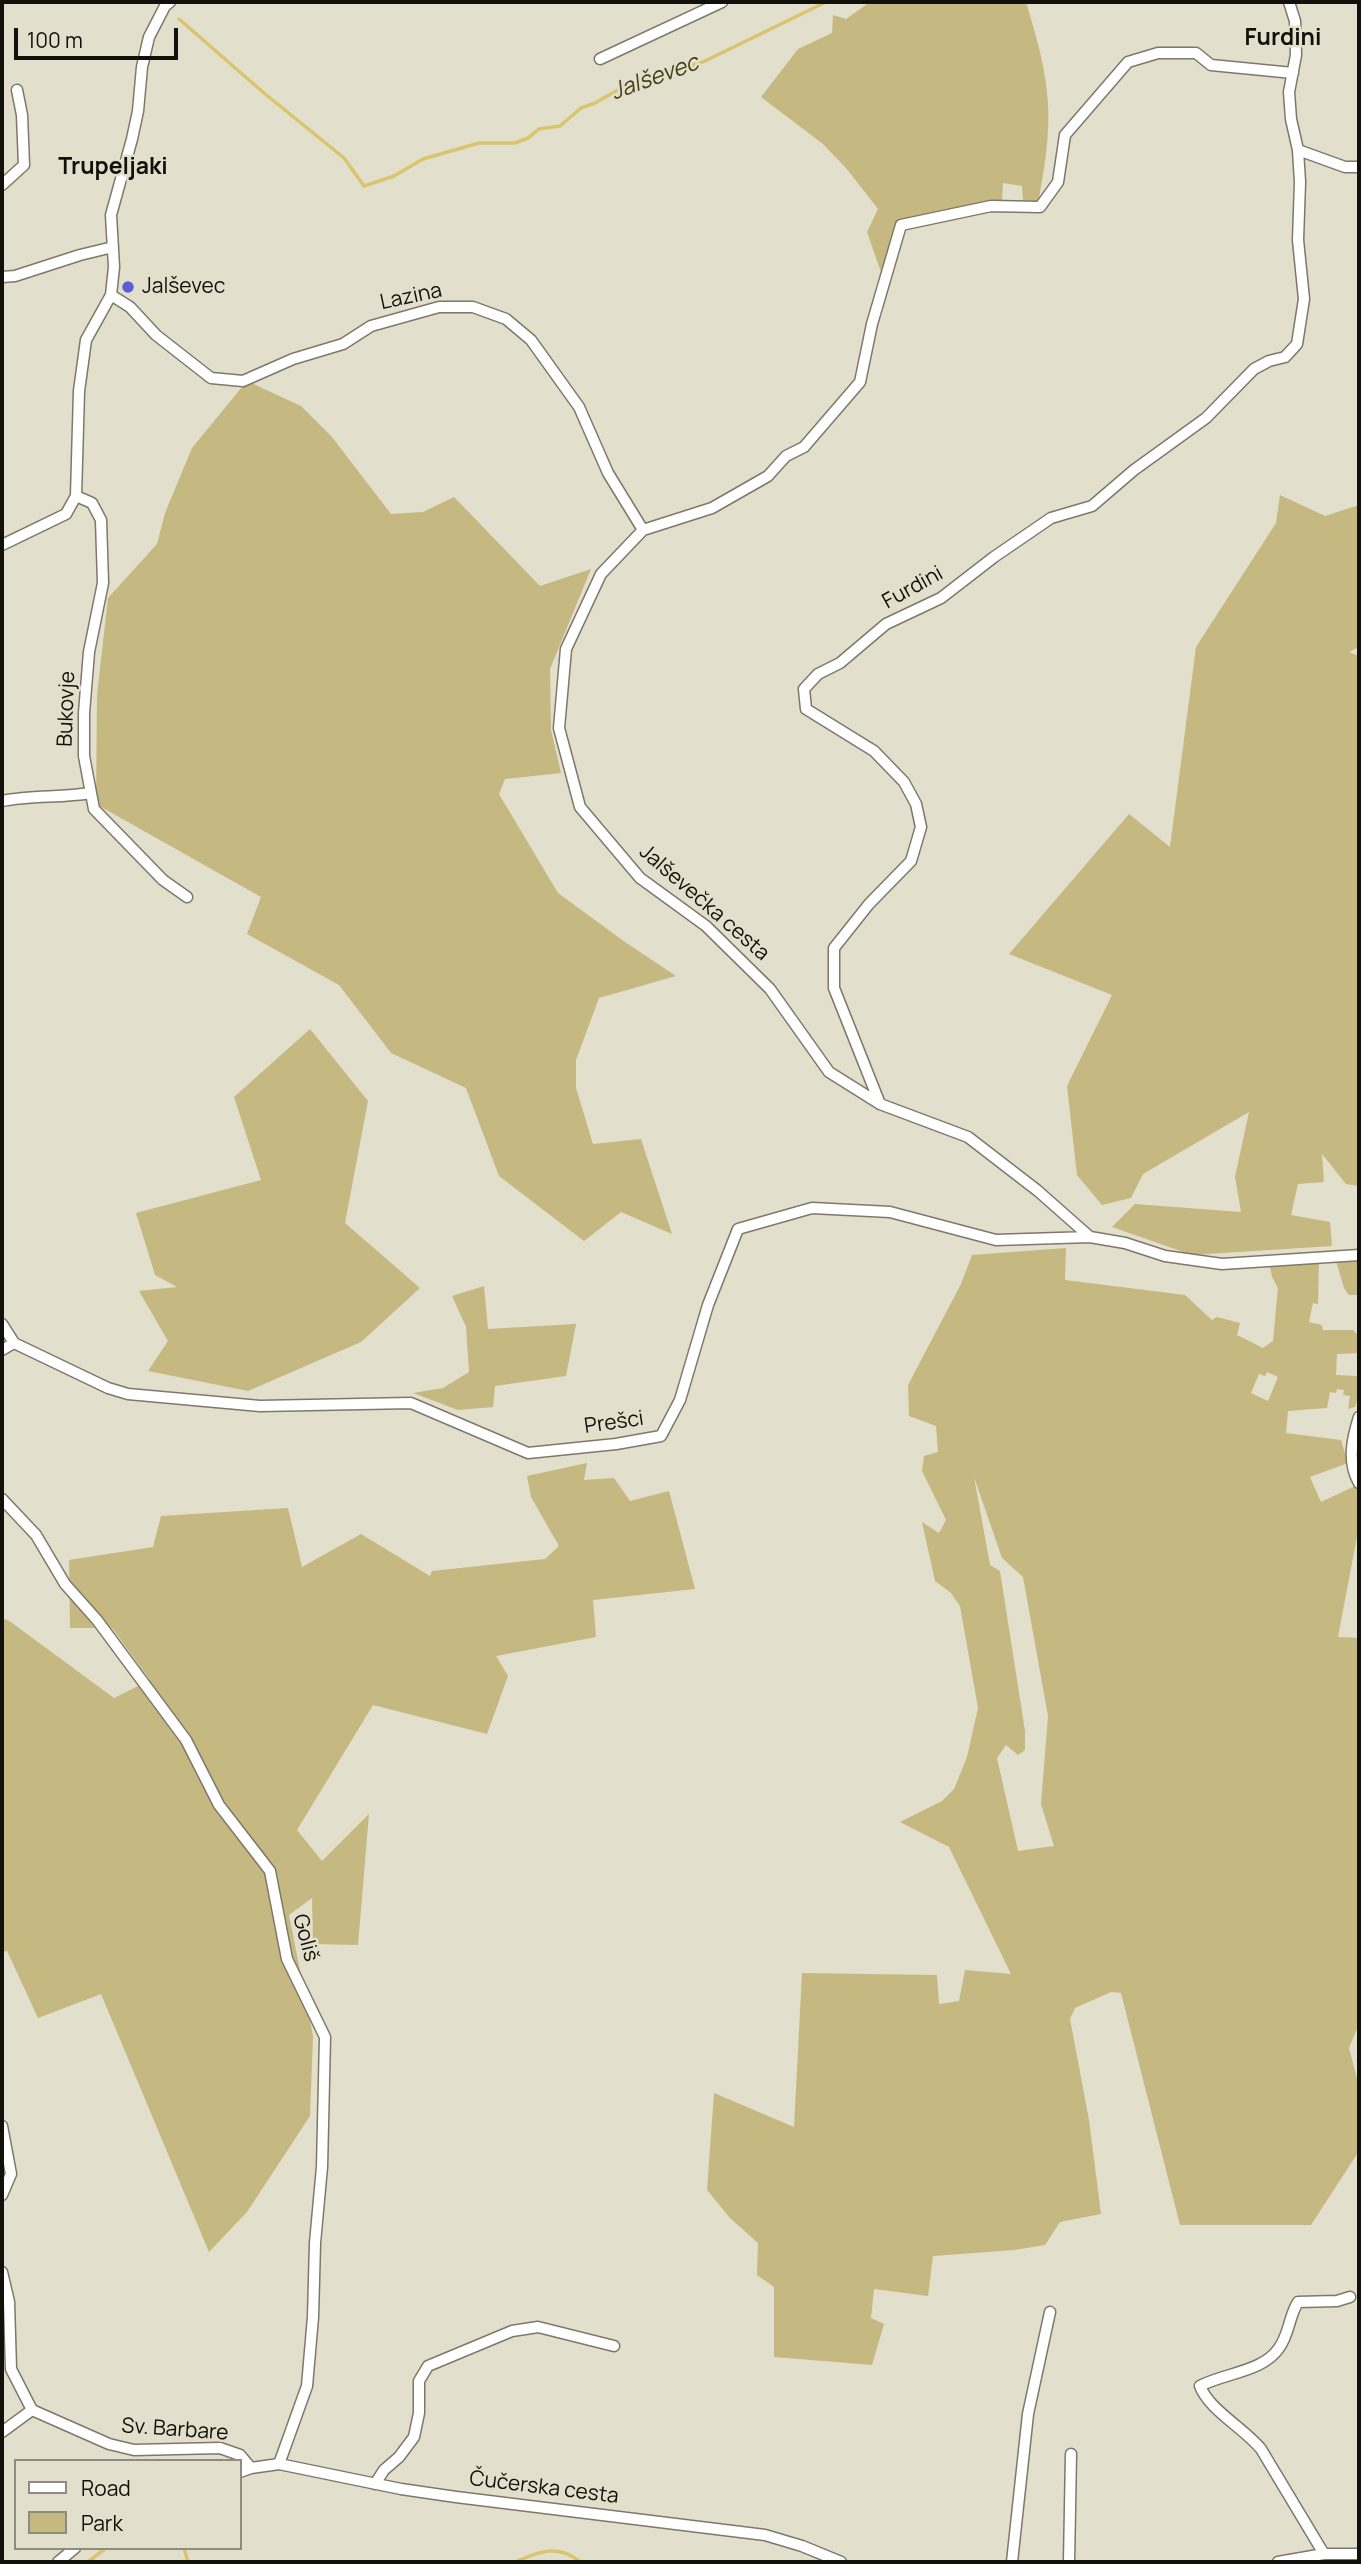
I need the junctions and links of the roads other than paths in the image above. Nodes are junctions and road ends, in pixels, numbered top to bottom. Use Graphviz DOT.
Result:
graph roads {
  1 [pos="722,2"];
  2 [pos="1289,2"];
  3 [pos="165,3"];
  4 [pos="600,59"];
  5 [pos="1293,73"];
  6 [pos="17,90"];
  7 [pos="1298,150"];
  8 [pos="1359,167"];
  9 [pos="2,185"];
  10 [pos="113,247"];
  11 [pos="2,277"];
  12 [pos="111,295"];
  13 [pos="76,496"];
  14 [pos="643,530"];
  15 [pos="2,545"];
  16 [pos="90,793"];
  17 [pos="2,801"];
  18 [pos="187,897"];
  19 [pos="880,1104"];
  20 [pos="1090,1237"];
  21 [pos="1359,1255"];
  22 [pos="2,1324"];
  23 [pos="14,1342"];
  24 [pos="2,1350"];
  25 [pos="1359,1417"];
  26 [pos="1359,1483"];
  27 [pos="2,1499"];
  28 [pos="2,2126"];
  29 [pos="2,2195"];
  30 [pos="2,2272"];
  31 [pos="1350,2297"];
  32 [pos="1050,2312"];
  33 [pos="614,2346"];
  34 [pos="33,2410"];
  35 [pos="2,2432"];
  36 [pos="1071,2454"];
  37 [pos="279,2465"];
  38 [pos="251,2468"];
  39 [pos="242,2471"];
  40 [pos="375,2484"];
  41 [pos="73,2550"];
  42 [pos="1324,2554"];
  43 [pos="1359,2554"];
  44 [pos="58,2562"];
  45 [pos="841,2562"];
  46 [pos="1012,2562"];
  47 [pos="1069,2562"];
  48 [pos="1278,2562"];
  1 -- 4 [label="street"];
  2 -- 5 [label="street, Furdini"];
  3 -- 10 [label="street"];
  5 -- 7 [label="street, Furdini"];
  5 -- 14 [label="street, Jalševečka cesta"];
  6 -- 9 [label="street"];
  7 -- 8 [label="street"];
  7 -- 19 [label="street, Furdini"];
  10 -- 11 [label="street"];
  10 -- 12 [label="street"];
  12 -- 13 [label="street"];
  12 -- 14 [label="street, Lazina"];
  13 -- 15 [label="street"];
  13 -- 16 [label="street, Bukovje"];
  14 -- 19 [label="street, Jalševečka cesta"];
  16 -- 17 [label="street"];
  16 -- 18 [label="street, Bukovje"];
  19 -- 20 [label="street, Jalševečka cesta"];
  20 -- 21 [label="street"];
  20 -- 23 [label="street, Prešci"];
  22 -- 23 [label="street"];
  23 -- 24 [label="street"];
  25 -- 26 [label="street"];
  27 -- 37 [label="street, Goliš"];
  28 -- 29 [label="street"];
  30 -- 34 [label="street"];
  31 -- 42 [label="street"];
  32 -- 46 [label="street"];
  33 -- 40 [label="street"];
  34 -- 35 [label="street"];
  34 -- 38 [label="street, Sv. Barbare"];
  36 -- 47 [label="street"];
  37 -- 38 [label="street, Čučerska cesta"];
  37 -- 40 [label="street, Čučerska cesta"];
  38 -- 39 [label="street, Čučerska cesta"];
  40 -- 45 [label="street, Čučerska cesta"];
  41 -- 44 [label="street"];
  42 -- 43 [label="street"];
  42 -- 48 [label="street"];
}
